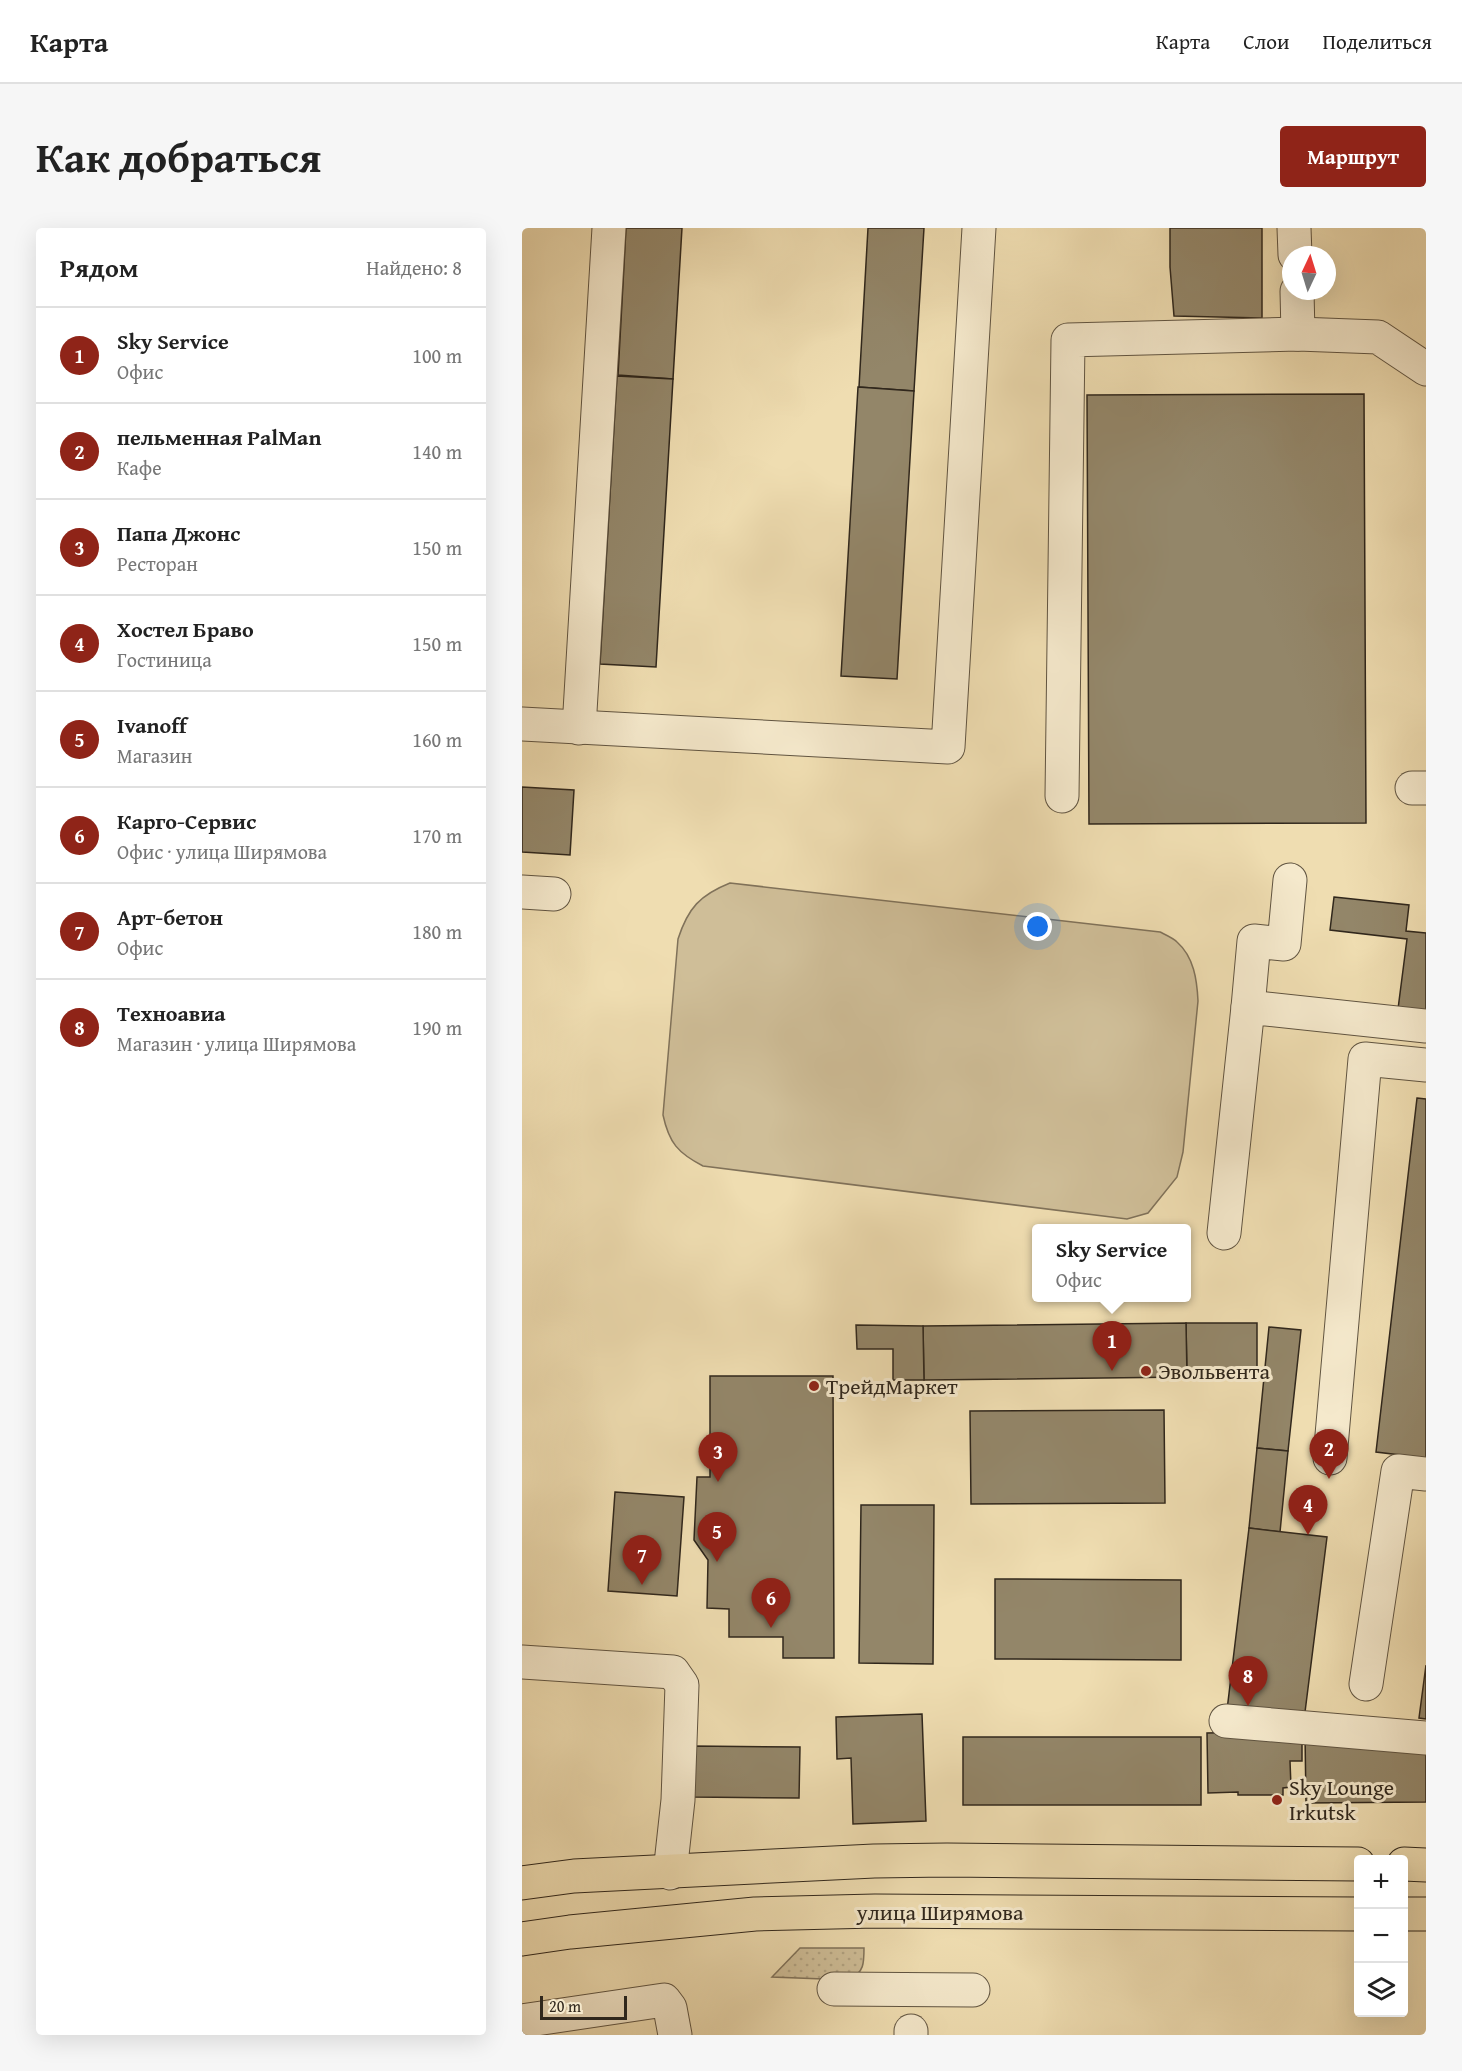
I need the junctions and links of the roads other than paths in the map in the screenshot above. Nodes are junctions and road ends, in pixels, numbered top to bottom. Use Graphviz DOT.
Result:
graph roads {
  1 [pos="609,228"];
  2 [pos="979,228"];
  3 [pos="1294,228"];
  4 [pos="1295,246"];
  5 [pos="1297,300"];
  6 [pos="1298,334"];
  7 [pos="1426,369"];
  8 [pos="522,724"];
  9 [pos="579,728"];
  10 [pos="1062,796"];
  11 [pos="1290,880"];
  12 [pos="522,892"];
  13 [pos="554,894"];
  14 [pos="1248,1007"];
  15 [pos="1426,1026"];
  16 [pos="1426,1065"];
  17 [pos="1224,1233"];
  18 [pos="1330,1458"];
  19 [pos="1426,1474"];
  20 [pos="522,1662"];
  21 [pos="1366,1684"];
  22 [pos="1226,1721"];
  23 [pos="1426,1738"];
  24 [pos="1354,1864"];
  25 [pos="1408,1864"];
  26 [pos="1426,1864"];
  27 [pos="670,1872"];
  28 [pos="522,1883"];
  29 [pos="1354,1914"];
  30 [pos="1408,1914"];
  31 [pos="1426,1914"];
  32 [pos="522,1939"];
  33 [pos="834,1989"];
  34 [pos="973,1990"];
  35 [pos="522,2020"];
  36 [pos="675,2035"];
  1 -- 9 [label="lane"];
  2 -- 9 [label="lane"];
  3 -- 4 [label="lane"];
  5 -- 6 [label="lane"];
  6 -- 7 [label="lane"];
  6 -- 10 [label="lane"];
  8 -- 9 [label="lane"];
  11 -- 14 [label="lane"];
  12 -- 13 [label="lane"];
  14 -- 15 [label="lane"];
  14 -- 17 [label="lane"];
  16 -- 18 [label="lane"];
  19 -- 21 [label="lane"];
  20 -- 27 [label="lane"];
  22 -- 23 [label="lane"];
  24 -- 27 [label="main road"];
  25 -- 26 [label="main road"];
  27 -- 28 [label="main road"];
  29 -- 32 [label="main road, улица Ширямова"];
  30 -- 31 [label="main road"];
  33 -- 34 [label="lane"];
  35 -- 36 [label="lane"];
}
